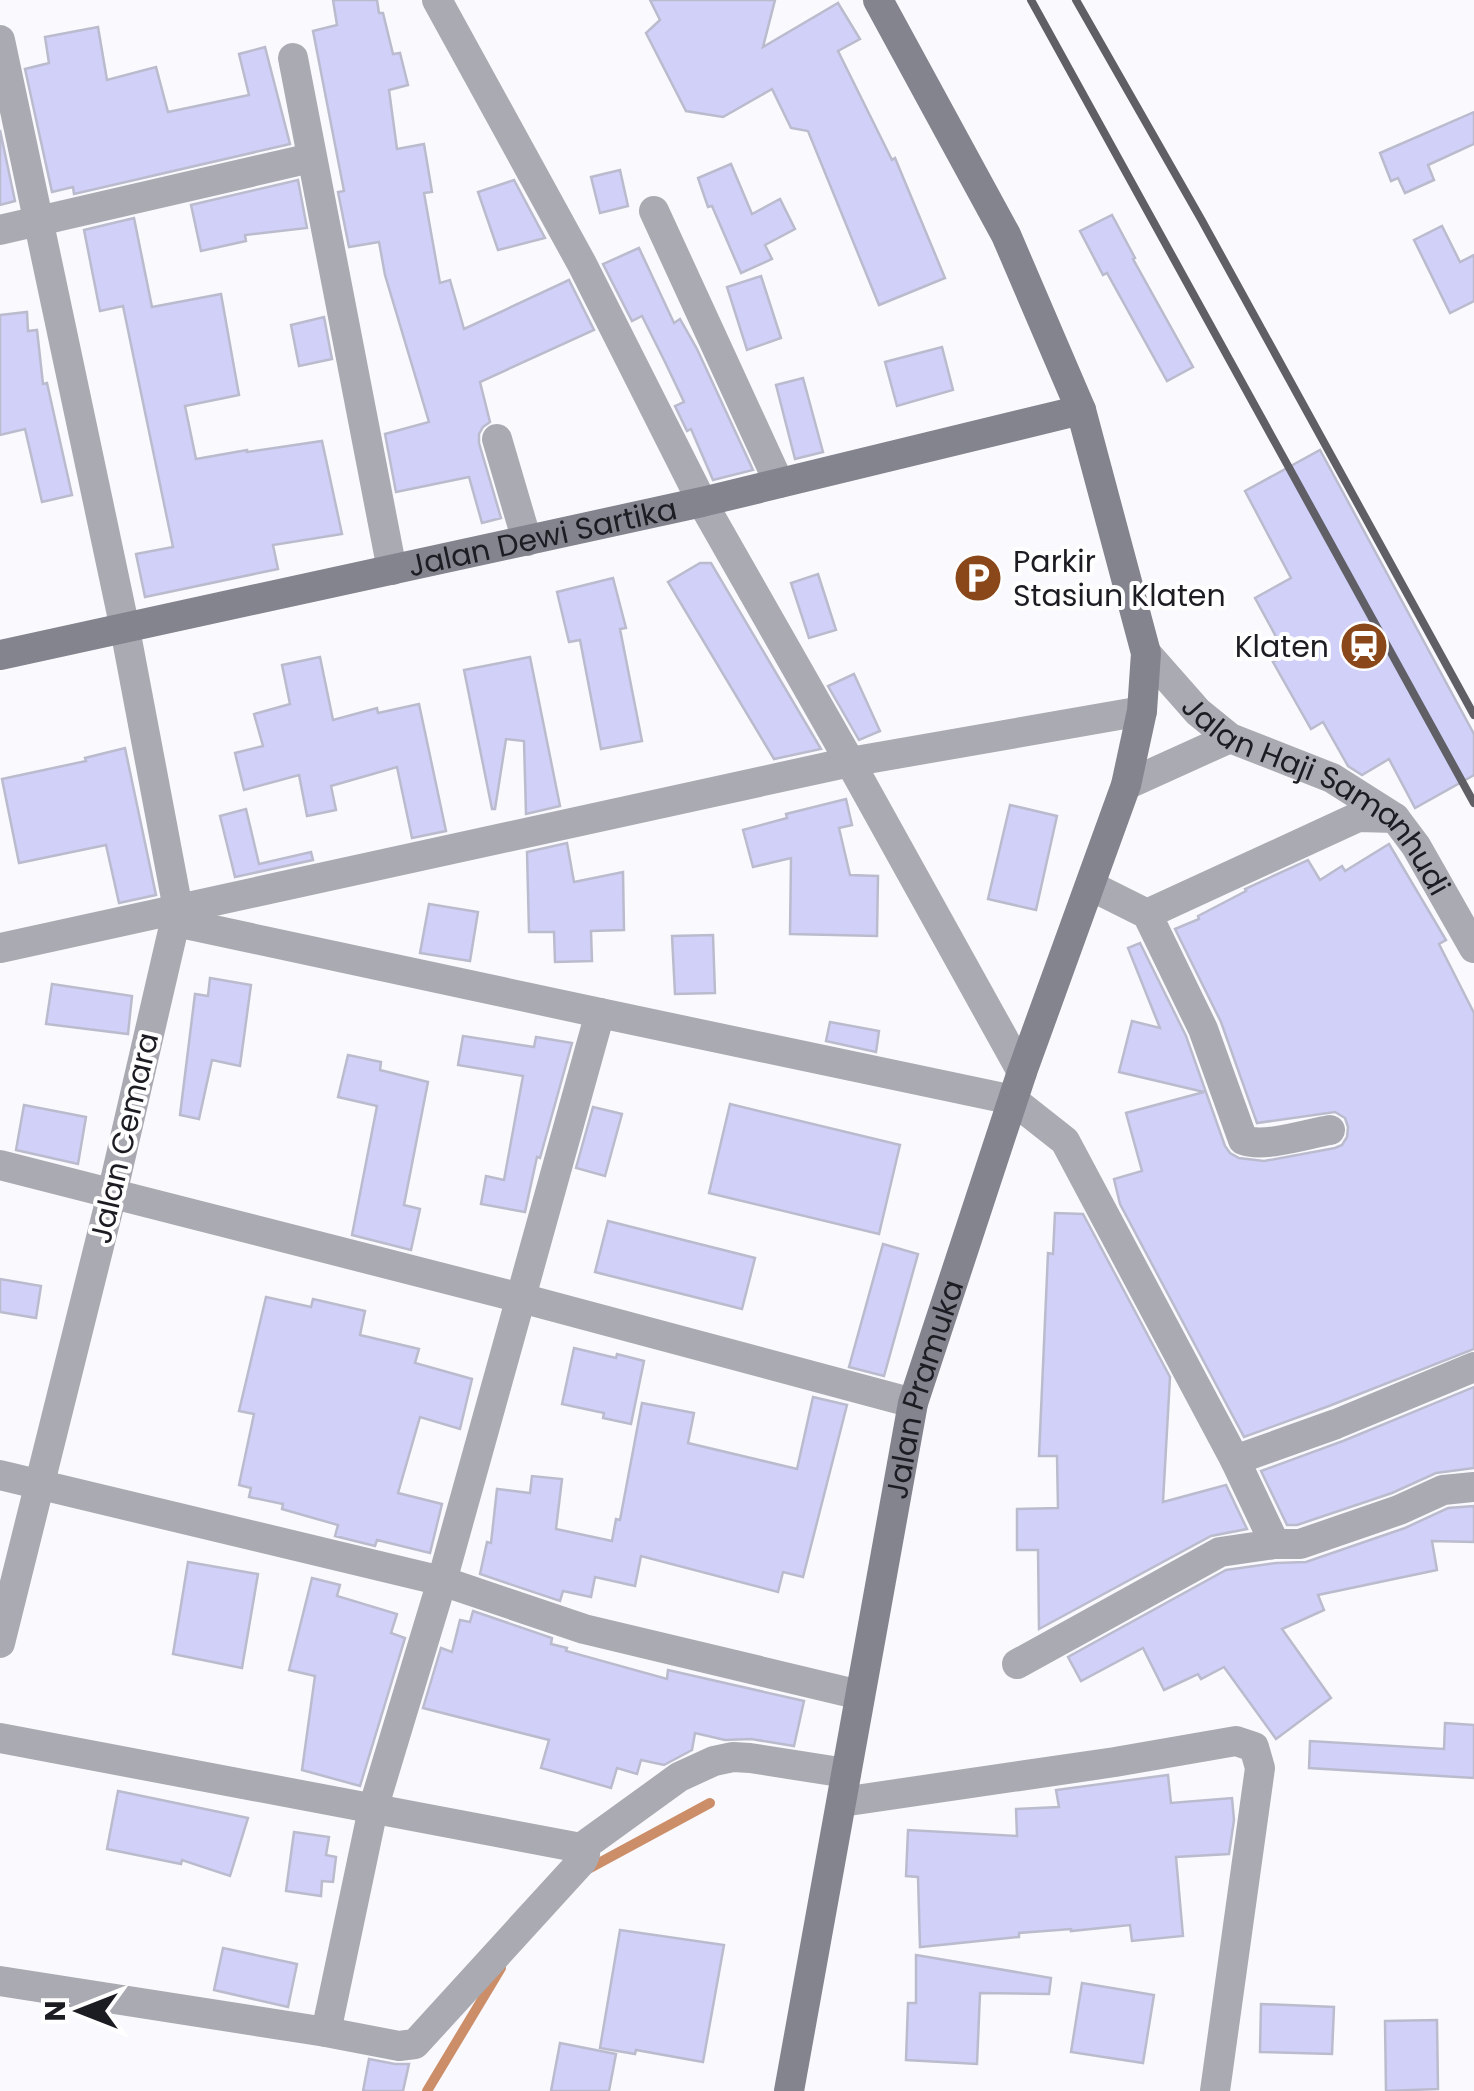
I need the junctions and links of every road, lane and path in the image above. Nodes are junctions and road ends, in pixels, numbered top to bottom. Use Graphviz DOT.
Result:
graph roads {
  1 [pos="437,0"];
  2 [pos="878,0"];
  3 [pos="0,40"];
  4 [pos="292,58"];
  5 [pos="311,158"];
  6 [pos="654,212"];
  7 [pos="37,221"];
  8 [pos="0,230"];
  9 [pos="1081,410"];
  10 [pos="496,440"];
  11 [pos="779,484"];
  12 [pos="702,502"];
  13 [pos="528,540"];
  14 [pos="392,570"];
  15 [pos="125,629"];
  16 [pos="1146,653"];
  17 [pos="0,655"];
  18 [pos="1142,712"];
  19 [pos="1230,738"];
  20 [pos="850,762"];
  21 [pos="1126,785"];
  22 [pos="1395,818"];
  23 [pos="1091,886"];
  24 [pos="1148,914"];
  25 [pos="177,916"];
  26 [pos="0,948"];
  27 [pos="1474,948"];
  28 [pos="600,1013"];
  29 [pos="1018,1086"];
  30 [pos="1330,1130"];
  31 [pos="0,1165"];
  32 [pos="112,1194"];
  33 [pos="520,1298"];
  34 [pos="1474,1368"];
  35 [pos="913,1403"];
  36 [pos="1235,1460"];
  37 [pos="0,1475"];
  38 [pos="40,1485"];
  39 [pos="1474,1487"];
  40 [pos="1274,1544"];
  41 [pos="442,1581"];
  42 [pos="0,1643"];
  43 [pos="1017,1664"];
  44 [pos="860,1695"];
  45 [pos="0,1738"];
  46 [pos="844,1787"];
  47 [pos="373,1809"];
  48 [pos="581,1848"];
  49 [pos="0,1981"];
  50 [pos="326,2032"];
  51 [pos="789,2091"];
  52 [pos="1215,2091"];
  1 -- 12 [label="street"];
  2 -- 9 [label="main road, Jalan Haji Samanhudi"];
  3 -- 7 [label="street, Jalan Cemara"];
  4 -- 5 [label="street"];
  5 -- 7 [label="street"];
  5 -- 14 [label="street"];
  6 -- 11 [label="street"];
  7 -- 8 [label="street"];
  7 -- 15 [label="street, Jalan Cemara"];
  9 -- 11 [label="main road, Jalan Dewi Sartika"];
  9 -- 16 [label="main road, Jalan Haji Samanhudi"];
  10 -- 13 [label="street"];
  11 -- 12 [label="main road, Jalan Dewi Sartika"];
  12 -- 13 [label="main road, Jalan Dewi Sartika"];
  12 -- 20 [label="street"];
  13 -- 14 [label="main road, Jalan Dewi Sartika"];
  14 -- 15 [label="main road, Jalan Dewi Sartika"];
  15 -- 17 [label="main road, Jalan Dewi Sartika"];
  15 -- 25 [label="street, Jalan Cemara"];
  16 -- 18 [label="main road, Jalan Haji Samanhudi"];
  16 -- 19 [label="street, Jalan Haji Samanhudi"];
  18 -- 20 [label="street"];
  18 -- 21 [label="main road, Jalan Pramuka"];
  19 -- 21 [label="street"];
  19 -- 22 [label="street, Jalan Haji Samanhudi"];
  20 -- 25 [label="street"];
  20 -- 29 [label="street"];
  21 -- 23 [label="main road, Jalan Pramuka"];
  22 -- 24 [label="street"];
  22 -- 27 [label="street, Jalan Haji Samanhudi"];
  23 -- 24 [label="street"];
  23 -- 29 [label="main road, Jalan Pramuka"];
  24 -- 30 [label="street"];
  25 -- 26 [label="street"];
  25 -- 28 [label="street"];
  25 -- 32 [label="street, Jalan Cemara"];
  28 -- 29 [label="street"];
  28 -- 33 [label="street"];
  29 -- 35 [label="main road, Jalan Pramuka"];
  29 -- 36 [label="street"];
  31 -- 32 [label="street"];
  32 -- 33 [label="street"];
  32 -- 38 [label="street, Jalan Cemara"];
  33 -- 35 [label="street"];
  33 -- 41 [label="street"];
  34 -- 36 [label="street"];
  35 -- 44 [label="main road, Jalan Pramuka"];
  36 -- 40 [label="street"];
  37 -- 38 [label="street"];
  38 -- 41 [label="street"];
  38 -- 42 [label="street, Jalan Cemara"];
  39 -- 40 [label="street"];
  40 -- 43 [label="street"];
  41 -- 44 [label="street"];
  41 -- 47 [label="street"];
  44 -- 46 [label="main road, Jalan Pramuka"];
  45 -- 47 [label="street"];
  46 -- 48 [label="street"];
  46 -- 51 [label="main road, Jalan Pramuka"];
  46 -- 52 [label="street"];
  47 -- 48 [label="street"];
  47 -- 50 [label="street"];
  48 -- 50 [label="street"];
  49 -- 50 [label="street"];
}
